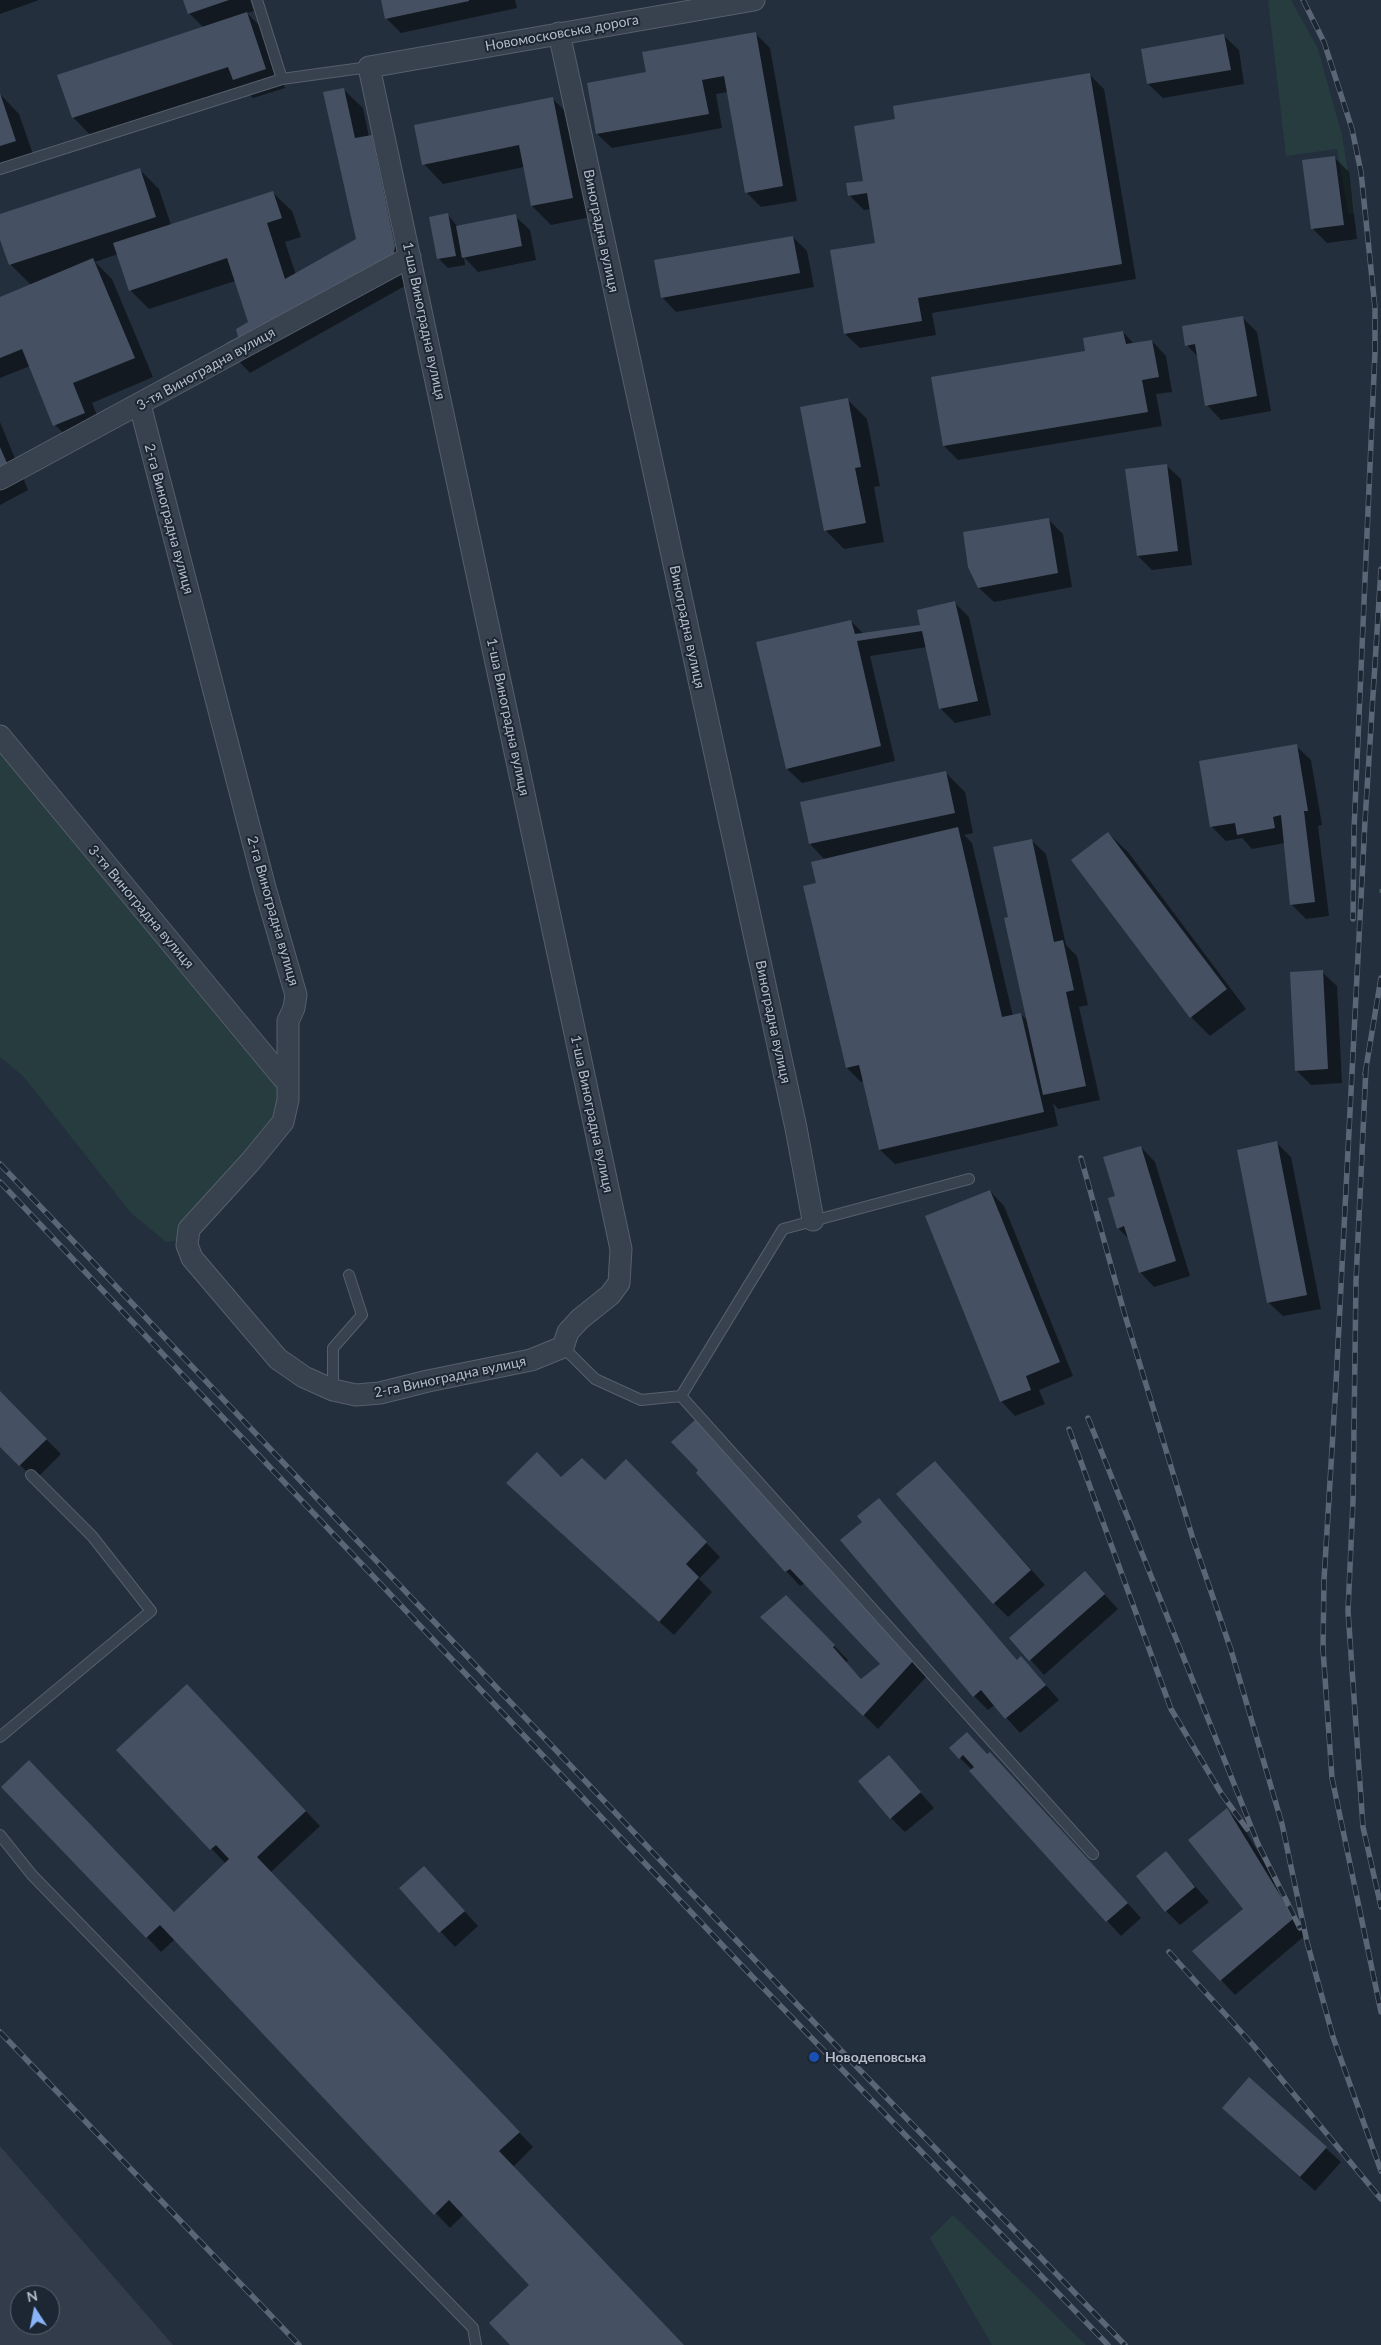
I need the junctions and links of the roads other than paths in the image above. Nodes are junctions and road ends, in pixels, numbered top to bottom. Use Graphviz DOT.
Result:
graph roads {
  1 [pos="258,0"];
  2 [pos="754,0"];
  3 [pos="559,33"];
  4 [pos="369,67"];
  5 [pos="282,79"];
  6 [pos="0,169"];
  7 [pos="410,257"];
  8 [pos="140,405"];
  9 [pos="0,479"];
  10 [pos="0,736"];
  11 [pos="283,1078"];
  12 [pos="969,1179"];
  13 [pos="813,1220"];
  14 [pos="349,1276"];
  15 [pos="563,1347"];
  16 [pos="333,1390"];
  17 [pos="681,1396"];
  18 [pos="31,1475"];
  19 [pos="0,1737"];
  20 [pos="0,1835"];
  21 [pos="1093,1854"];
  22 [pos="476,2345"];
  1 -- 5 [label="lane"];
  2 -- 3 [label="street, Новомосковська дорога"];
  3 -- 4 [label="street, Новомосковська дорога"];
  3 -- 13 [label="street, Виноградна вулиця"];
  4 -- 5 [label="lane"];
  4 -- 7 [label="street, 1-ша Виноградна вулиця"];
  5 -- 6 [label="lane"];
  7 -- 8 [label="street, 3-тя Виноградна вулиця"];
  7 -- 15 [label="street, 1-ша Виноградна вулиця"];
  8 -- 9 [label="street, 3-тя Виноградна вулиця"];
  8 -- 16 [label="street, 2-га Виноградна вулиця"];
  10 -- 11 [label="street, 3-тя Виноградна вулиця"];
  12 -- 13 [label="lane"];
  13 -- 17 [label="lane"];
  14 -- 16 [label="lane"];
  15 -- 16 [label="street, 2-га Виноградна вулиця"];
  15 -- 17 [label="lane"];
  17 -- 21 [label="lane"];
  18 -- 19 [label="lane"];
  20 -- 22 [label="lane"];
}
